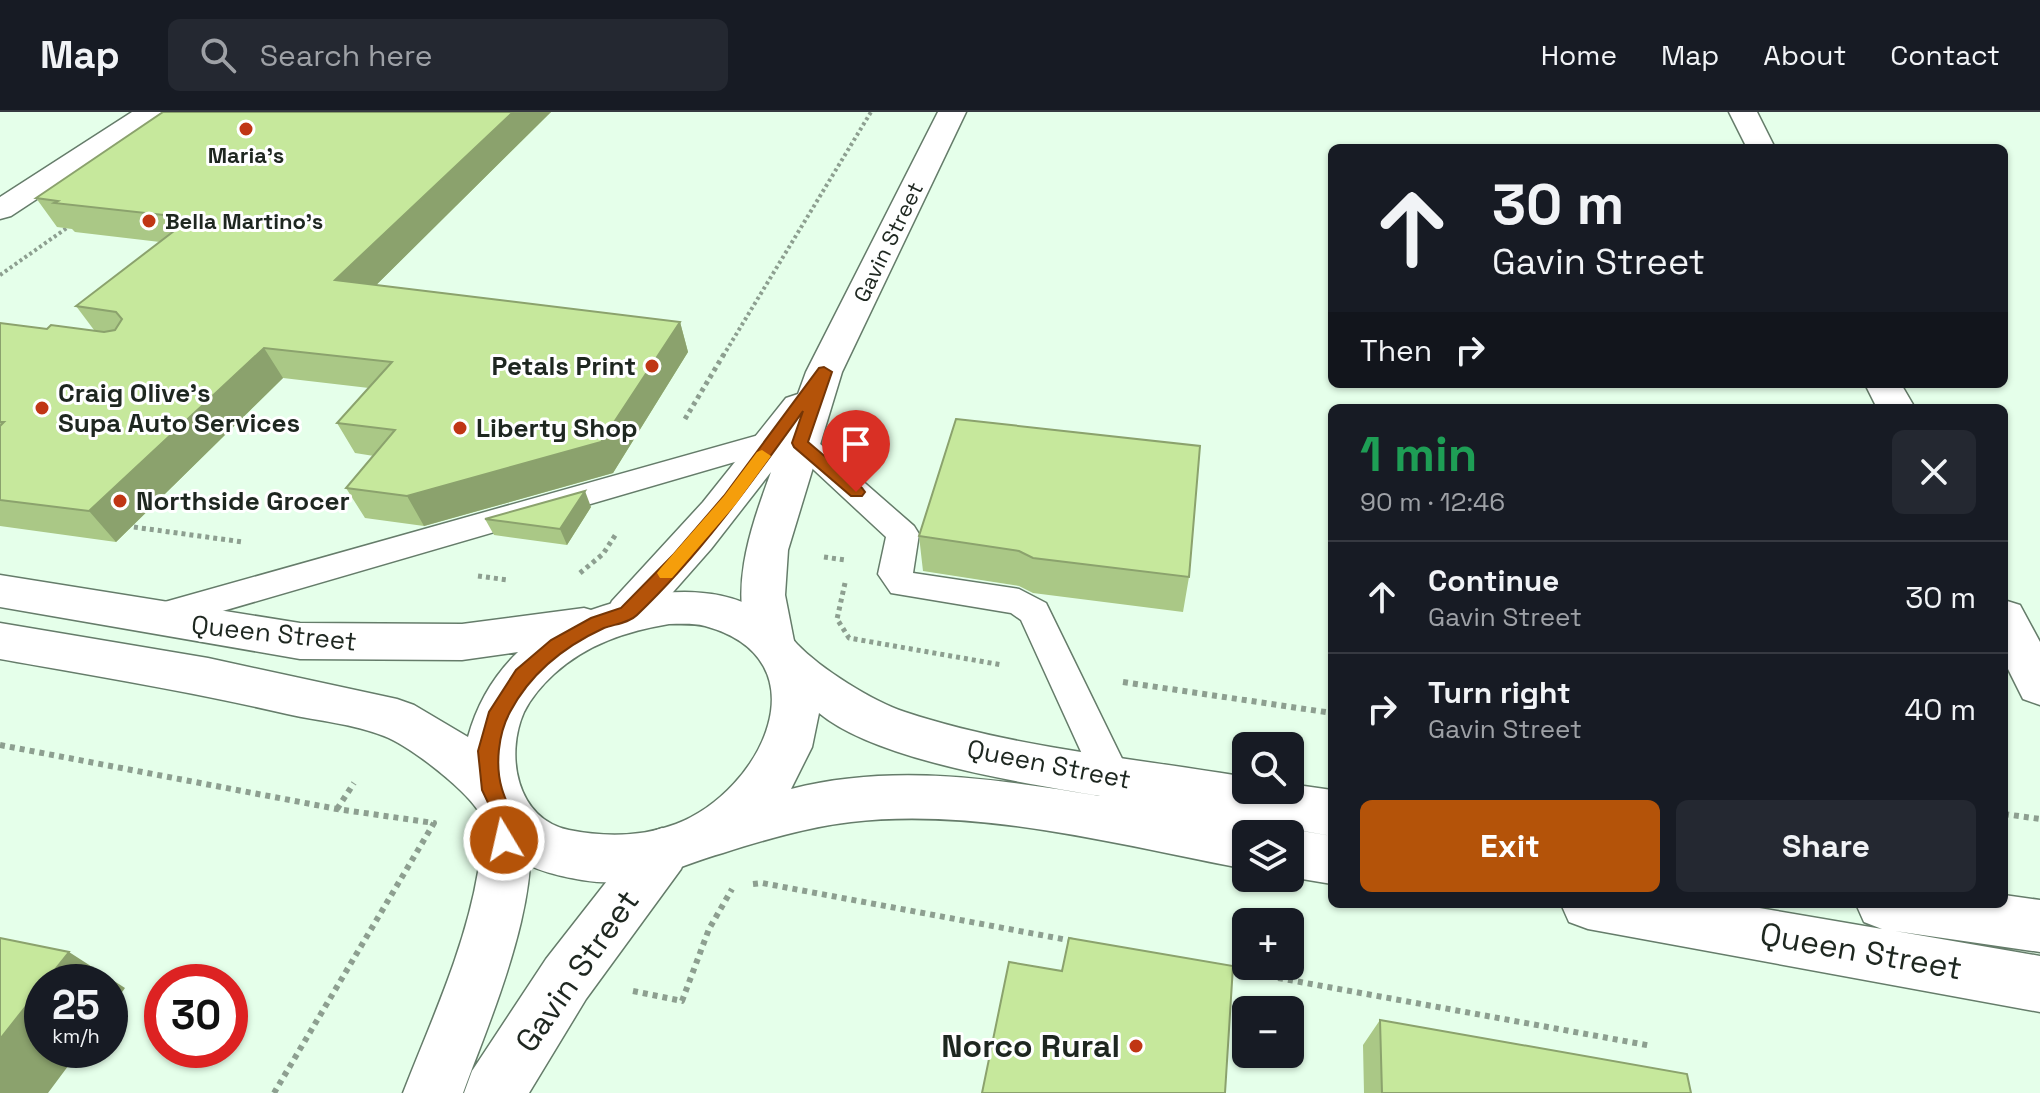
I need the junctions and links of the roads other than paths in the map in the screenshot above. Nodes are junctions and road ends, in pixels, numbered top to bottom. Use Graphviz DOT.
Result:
graph roads {
  1 [pos="150,112"];
  2 [pos="952,112"];
  3 [pos="1743,112"];
  4 [pos="1759,144"];
  5 [pos="0,210"];
  6 [pos="787,442"];
  7 [pos="0,591"];
  8 [pos="612,618"];
  9 [pos="154,619"];
  10 [pos="2008,625"];
  11 [pos="0,641"];
  12 [pos="779,651"];
  13 [pos="2040,686"];
  14 [pos="1112,777"];
  15 [pos="497,800"];
  16 [pos="1328,812"];
  17 [pos="685,843"];
  18 [pos="1232,843"];
  19 [pos="1304,855"];
  20 [pos="1328,859"];
  21 [pos="1611,908"];
  22 [pos="1912,908"];
  23 [pos="2040,926"];
  24 [pos="2040,984"];
  25 [pos="433,1093"];
  26 [pos="494,1093"];
  1 -- 5 [label="main road"];
  2 -- 6 [label="main road, Gavin Street"];
  3 -- 4 [label="main road"];
  6 -- 8 [label="main road, Gavin Street"];
  6 -- 9 [label="lane"];
  6 -- 12 [label="main road, Gavin Street"];
  6 -- 14 [label="lane"];
  7 -- 9 [label="main road, Queen Street"];
  8 -- 9 [label="main road, Queen Street"];
  8 -- 12 [label="main road"];
  8 -- 15 [label="main road"];
  10 -- 13 [label="main road"];
  11 -- 15 [label="main road, Queen Street"];
  12 -- 14 [label="main road, Queen Street"];
  12 -- 17 [label="main road"];
  14 -- 16 [label="main road, Queen Street"];
  15 -- 17 [label="main road"];
  15 -- 25 [label="main road"];
  17 -- 18 [label="main road, Queen Street"];
  17 -- 26 [label="main road, Gavin Street"];
  19 -- 20 [label="main road"];
  21 -- 24 [label="main road, Queen Street"];
  22 -- 23 [label="main road, Queen Street"];
}
